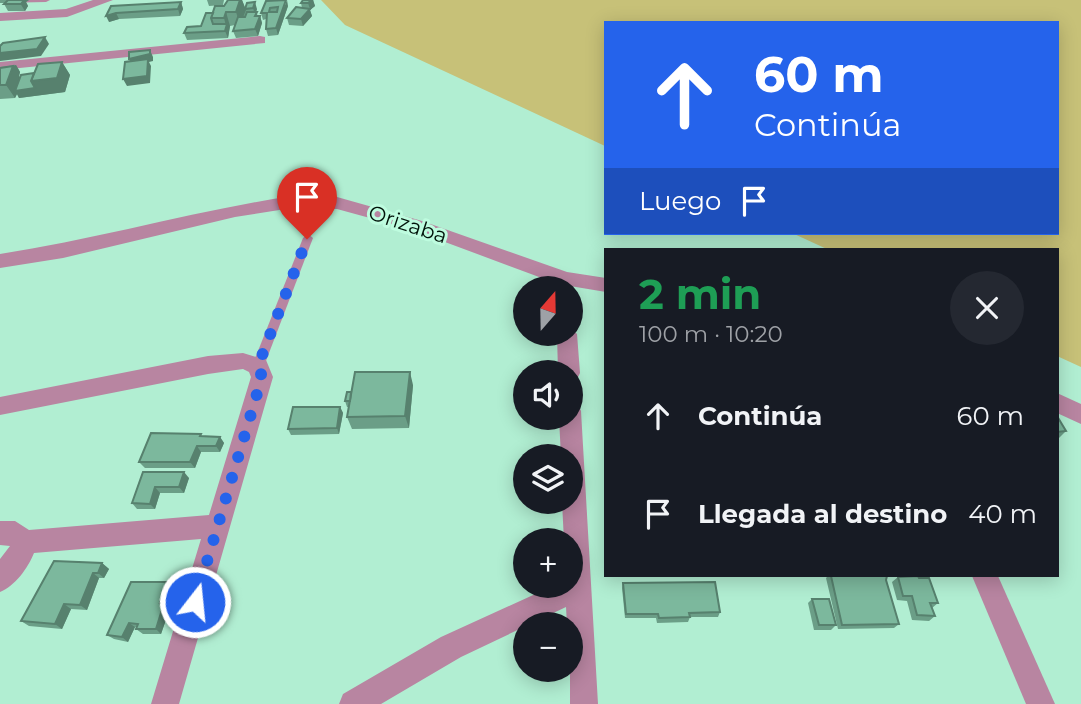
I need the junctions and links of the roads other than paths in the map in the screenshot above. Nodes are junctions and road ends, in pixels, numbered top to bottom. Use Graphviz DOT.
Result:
graph roads {
  1 [pos="46,0"];
  2 [pos="106,0"];
  3 [pos="0,1"];
  4 [pos="0,17"];
  5 [pos="260,40"];
  6 [pos="0,65"];
  7 [pos="307,239"];
  8 [pos="0,261"];
  9 [pos="545,276"];
  10 [pos="583,284"];
  11 [pos="604,285"];
  12 [pos="258,366"];
  13 [pos="1059,403"];
  14 [pos="0,406"];
  15 [pos="1081,415"];
  16 [pos="571,430"];
  17 [pos="218,526"];
  18 [pos="575,528"];
  19 [pos="0,533"];
  20 [pos="24,542"];
  21 [pos="985,577"];
  22 [pos="0,579"];
  23 [pos="557,598"];
  24 [pos="579,598"];
  25 [pos="165,704"];
  26 [pos="353,704"];
  27 [pos="584,704"];
  28 [pos="1041,704"];
  1 -- 3 [label="lane"];
  2 -- 4 [label="street"];
  5 -- 6 [label="street"];
  7 -- 12 [label="lane"];
  8 -- 9 [label="street, Orizaba"];
  10 -- 11 [label="street, Orizaba"];
  12 -- 14 [label="street"];
  12 -- 17 [label="street"];
  13 -- 15 [label="street"];
  16 -- 18 [label="street"];
  17 -- 20 [label="street"];
  17 -- 25 [label="street"];
  19 -- 20 [label="street"];
  20 -- 22 [label="street"];
  21 -- 28 [label="street"];
  23 -- 26 [label="street"];
  24 -- 27 [label="street"];
}
